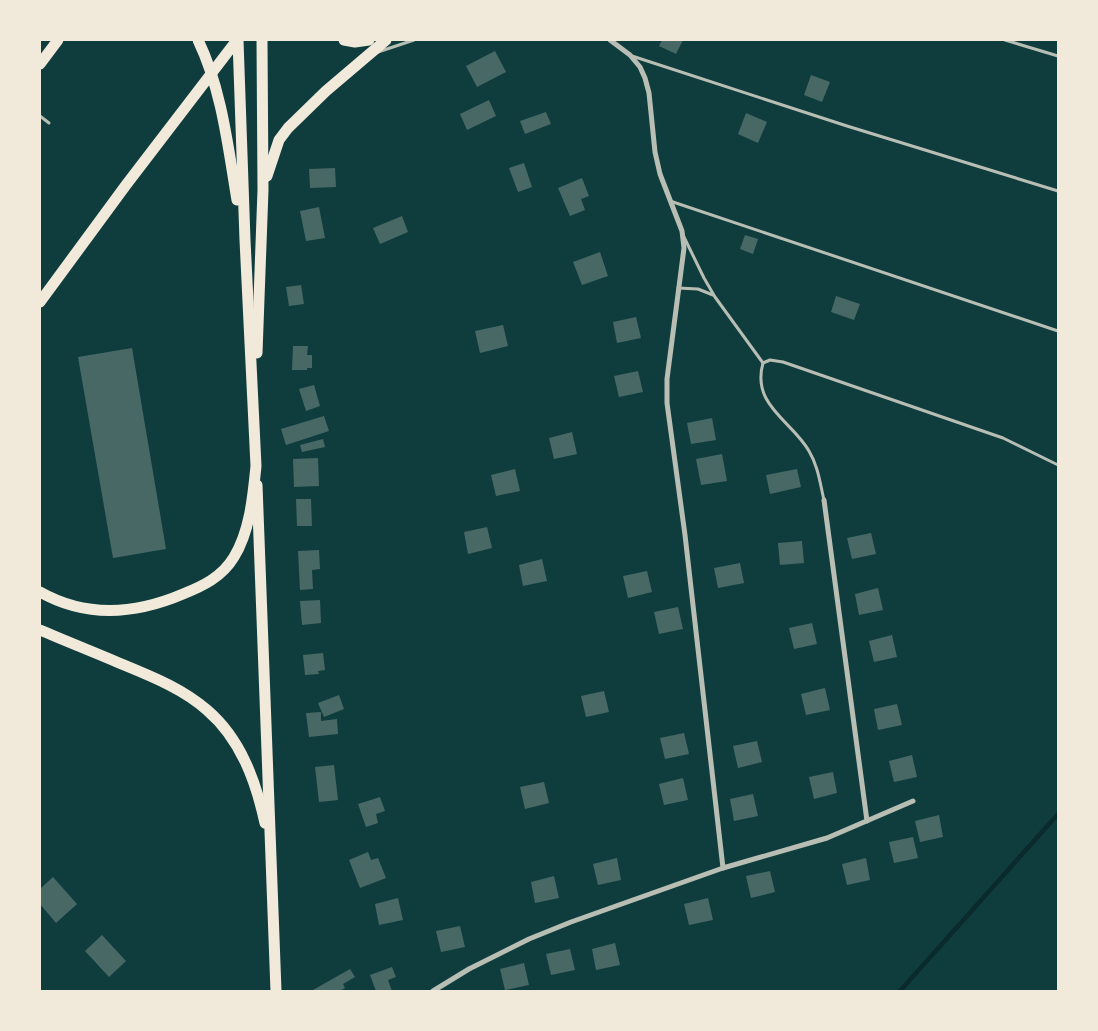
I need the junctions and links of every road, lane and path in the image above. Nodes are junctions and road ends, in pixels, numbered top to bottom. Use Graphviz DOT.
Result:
graph roads {
  1 [pos="198,40"];
  2 [pos="237,40"];
  3 [pos="262,40"];
  4 [pos="344,40"];
  5 [pos="369,40"];
  6 [pos="386,40"];
  7 [pos="414,40"];
  8 [pos="610,40"];
  9 [pos="1005,40"];
  10 [pos="58,42"];
  11 [pos="368,55"];
  12 [pos="630,56"];
  13 [pos="1058,56"];
  14 [pos="40,64"];
  15 [pos="40,116"];
  16 [pos="49,123"];
  17 [pos="263,190"];
  18 [pos="1058,191"];
  19 [pos="670,201"];
  20 [pos="682,231"];
  21 [pos="245,240"];
  22 [pos="678,288"];
  23 [pos="715,297"];
  24 [pos="40,302"];
  25 [pos="1058,331"];
  26 [pos="763,363"];
  27 [pos="255,414"];
  28 [pos="1058,465"];
  29 [pos="256,466"];
  30 [pos="824,500"];
  31 [pos="40,592"];
  32 [pos="40,630"];
  33 [pos="913,802"];
  34 [pos="867,821"];
  35 [pos="723,868"];
  36 [pos="272,878"];
  37 [pos="276,991"];
  38 [pos="433,991"];
  1 -- 21 [label="main road"];
  2 -- 21 [label="main road"];
  2 -- 24 [label="main road"];
  3 -- 17 [label="main road"];
  4 -- 5 [label="main road"];
  6 -- 11 [label="main road"];
  7 -- 11 [label="lane"];
  8 -- 12 [label="street"];
  9 -- 13 [label="lane"];
  10 -- 14 [label="main road"];
  11 -- 17 [label="main road"];
  12 -- 18 [label="lane"];
  12 -- 19 [label="street"];
  15 -- 16 [label="lane"];
  17 -- 27 [label="main road"];
  19 -- 20 [label="street"];
  19 -- 25 [label="lane"];
  20 -- 22 [label="street"];
  20 -- 23 [label="lane"];
  21 -- 27 [label="main road"];
  22 -- 23 [label="lane"];
  22 -- 35 [label="street"];
  23 -- 26 [label="lane"];
  26 -- 28 [label="lane"];
  26 -- 30 [label="lane"];
  27 -- 29 [label="main road"];
  29 -- 31 [label="main road"];
  29 -- 36 [label="main road"];
  30 -- 34 [label="street"];
  32 -- 36 [label="main road"];
  33 -- 34 [label="street"];
  34 -- 35 [label="street"];
  35 -- 38 [label="street"];
  36 -- 37 [label="main road"];
}
